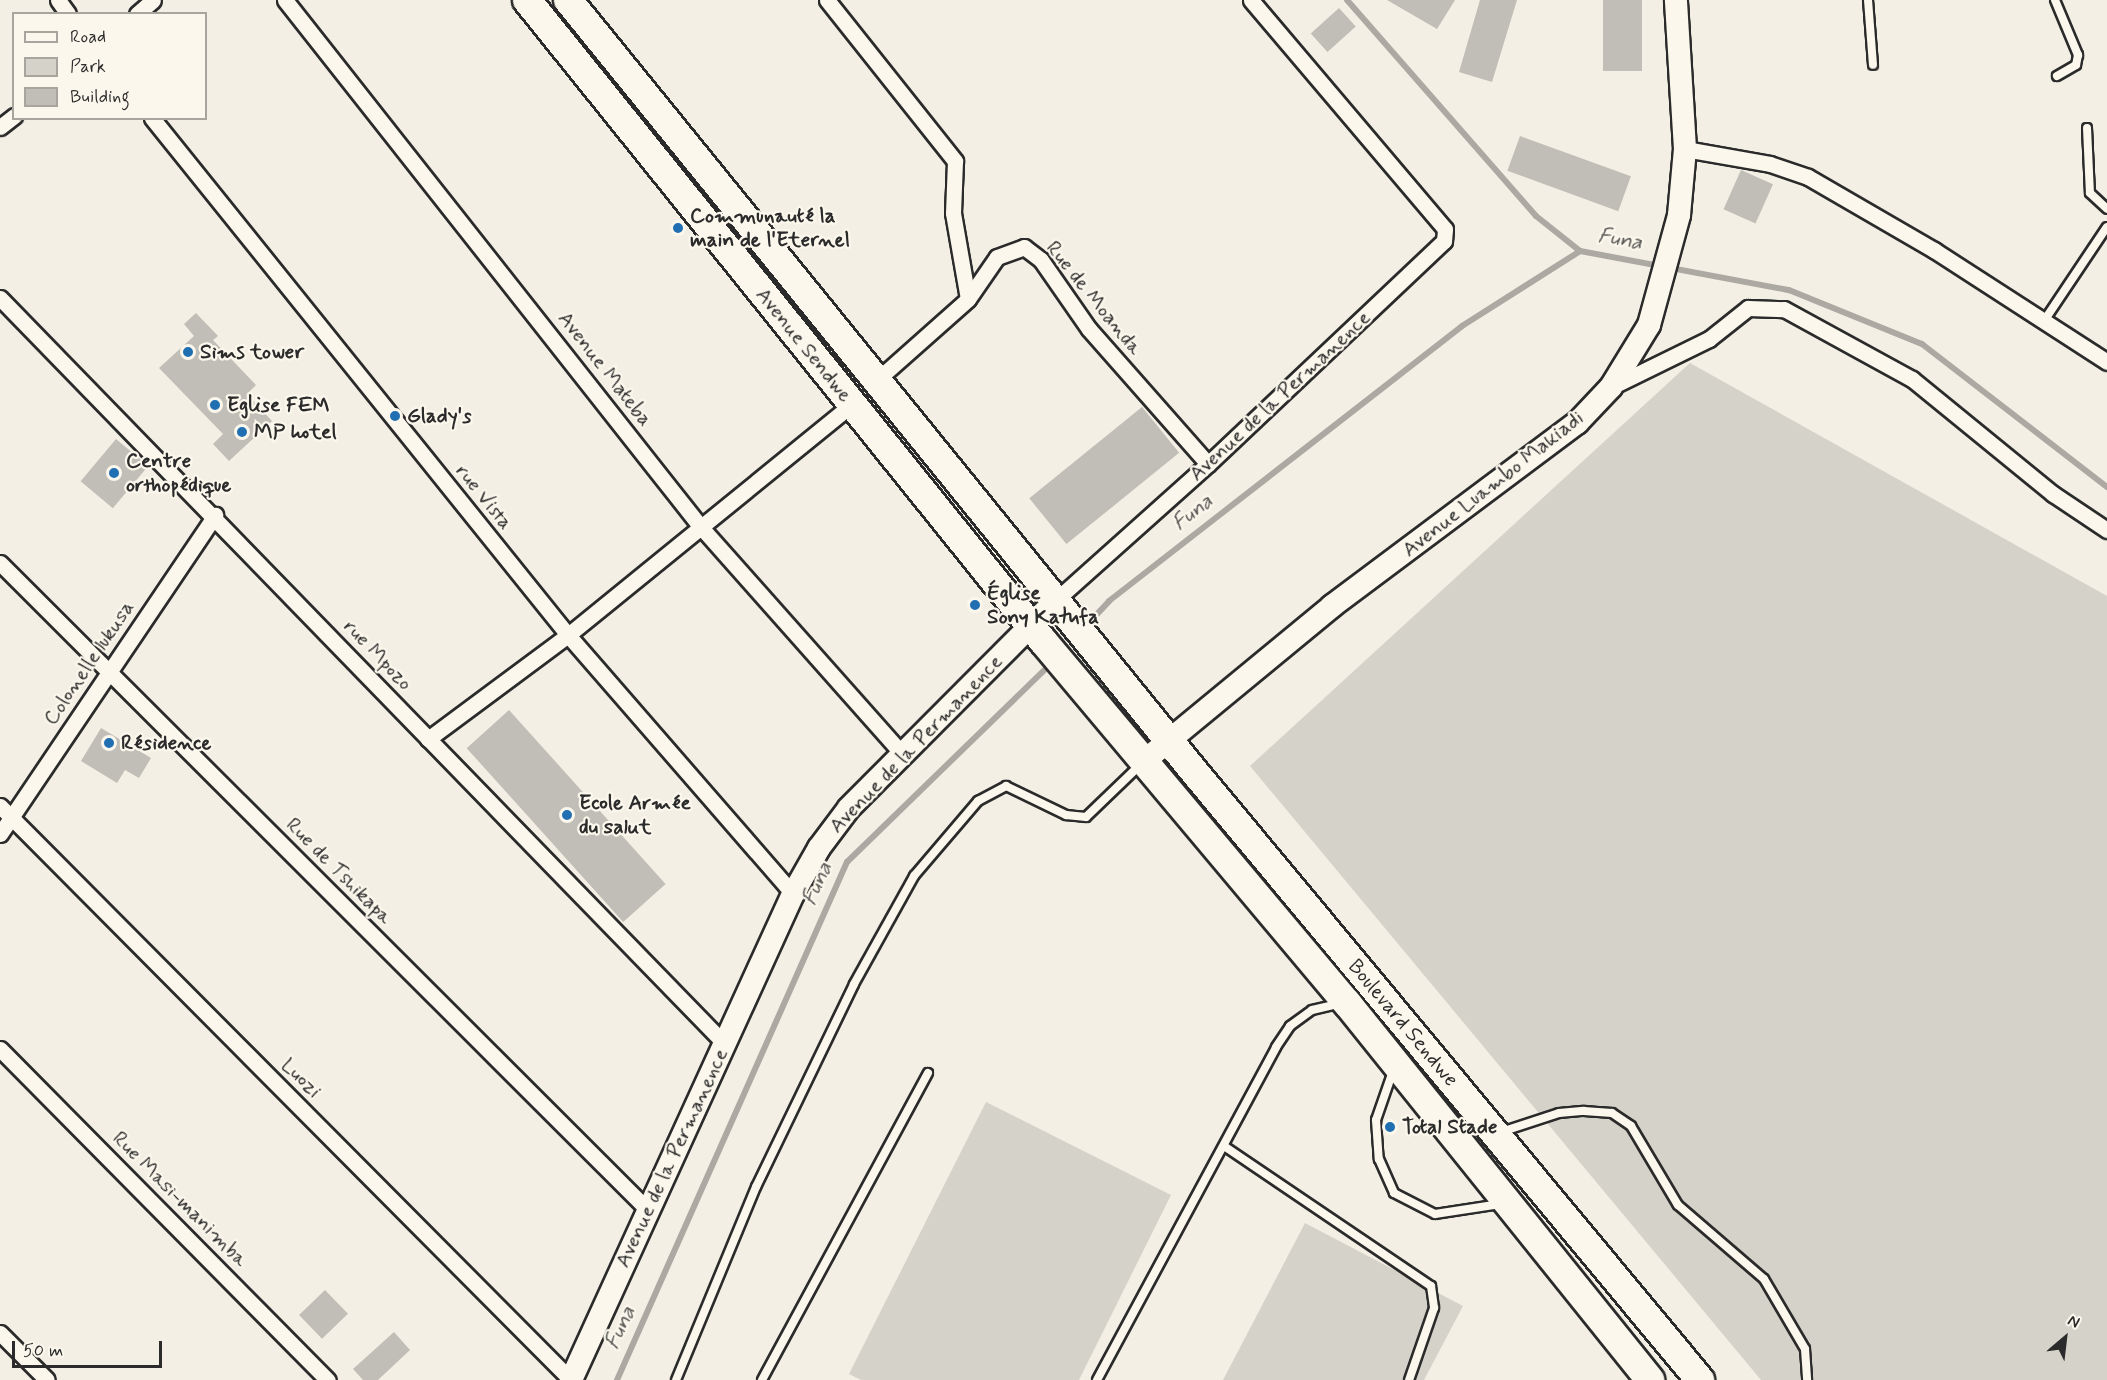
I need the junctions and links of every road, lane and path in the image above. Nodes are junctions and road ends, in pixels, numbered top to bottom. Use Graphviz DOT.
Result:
graph roads {
  1 [pos="153,0"];
  2 [pos="285,0"];
  3 [pos="527,0"];
  4 [pos="568,0"];
  5 [pos="827,0"];
  6 [pos="1251,0"];
  7 [pos="1677,0"];
  8 [pos="1868,0"];
  9 [pos="2055,0"];
  10 [pos="139,12"];
  11 [pos="1874,65"];
  12 [pos="2057,76"];
  13 [pos="12,118"];
  14 [pos="154,120"];
  15 [pos="0,127"];
  16 [pos="2086,128"];
  17 [pos="1685,149"];
  18 [pos="2107,209"];
  19 [pos="2107,227"];
  20 [pos="0,298"];
  21 [pos="968,299"];
  22 [pos="2044,321"];
  23 [pos="2107,362"];
  24 [pos="878,379"];
  25 [pos="1611,387"];
  26 [pos="852,404"];
  27 [pos="1208,464"];
  28 [pos="215,515"];
  29 [pos="700,526"];
  30 [pos="2107,530"];
  31 [pos="0,562"];
  32 [pos="1065,610"];
  33 [pos="1037,632"];
  34 [pos="568,634"];
  35 [pos="1108,664"];
  36 [pos="109,670"];
  37 [pos="1084,688"];
  38 [pos="428,739"];
  39 [pos="1170,741"];
  40 [pos="903,755"];
  41 [pos="1143,762"];
  42 [pos="0,806"];
  43 [pos="12,818"];
  44 [pos="0,834"];
  45 [pos="793,894"];
  46 [pos="1360,994"];
  47 [pos="724,1043"];
  48 [pos="0,1049"];
  49 [pos="1394,1067"];
  50 [pos="928,1073"];
  51 [pos="1496,1134"];
  52 [pos="1224,1146"];
  53 [pos="1505,1203"];
  54 [pos="648,1210"];
  55 [pos="0,1333"];
  56 [pos="47,1380"];
  57 [pos="328,1380"];
  58 [pos="572,1380"];
  59 [pos="676,1380"];
  60 [pos="762,1380"];
  61 [pos="1097,1380"];
  62 [pos="1409,1380"];
  63 [pos="1650,1380"];
  64 [pos="1700,1380"];
  65 [pos="1807,1380"];
  1 -- 10 [label="street"];
  2 -- 29 [label="street, Avenue Mateba"];
  3 -- 26 [label="highway, Avenue Sendwe"];
  4 -- 24 [label="highway, Avenue Sendwe"];
  5 -- 21 [label="street"];
  6 -- 27 [label="street, Avenue de la Permanence"];
  7 -- 17 [label="main road, Avenue Luambo Makiadi"];
  8 -- 11 [label="lane"];
  9 -- 12 [label="lane"];
  13 -- 15 [label="street"];
  14 -- 34 [label="street, rue Vista"];
  16 -- 18 [label="lane"];
  17 -- 22 [label="street"];
  17 -- 25 [label="main road, Avenue Luambo Makiadi"];
  19 -- 22 [label="lane"];
  20 -- 28 [label="street, rue Mpozo"];
  21 -- 24 [label="street, Rue de Moanda"];
  21 -- 27 [label="street, Rue de Moanda"];
  22 -- 23 [label="street"];
  24 -- 32 [label="highway, Avenue Sendwe"];
  25 -- 30 [label="street"];
  25 -- 39 [label="main road, Avenue Luambo Makiadi"];
  26 -- 29 [label="street"];
  26 -- 33 [label="highway, Avenue Sendwe"];
  27 -- 32 [label="street, Avenue de la Permanence"];
  28 -- 36 [label="street, Colonelle lukusa"];
  28 -- 38 [label="street, rue Mpozo"];
  29 -- 34 [label="street"];
  29 -- 40 [label="street, Avenue Mateba"];
  31 -- 36 [label="street, Rue de Tshikapa"];
  32 -- 33 [label="main road, Avenue de la Permanence"];
  32 -- 35 [label="highway, Avenue Sendwe"];
  33 -- 37 [label="highway, Avenue Sendwe"];
  33 -- 40 [label="main road, Avenue de la Permanence"];
  34 -- 38 [label="street"];
  34 -- 45 [label="street, rue Vista"];
  35 -- 39 [label="highway, Boulevard Sendwe"];
  36 -- 43 [label="street, Colonelle lukusa"];
  36 -- 54 [label="street, Rue de Tshikapa"];
  37 -- 41 [label="highway, Boulevard Sendwe"];
  38 -- 47 [label="street, rue Mpozo"];
  39 -- 41 [label="main road, Avenue Luambo Makiadi"];
  39 -- 46 [label="highway, Boulevard Sendwe"];
  40 -- 45 [label="main road, Avenue de la Permanence"];
  41 -- 46 [label="highway, Boulevard Sendwe"];
  41 -- 59 [label="lane"];
  42 -- 43 [label="street, Luozi"];
  43 -- 44 [label="street, Colonelle lukusa"];
  43 -- 58 [label="street, Luozi"];
  45 -- 47 [label="main road, Avenue de la Permanence"];
  46 -- 49 [label="highway, Boulevard Sendwe"];
  46 -- 51 [label="highway, Boulevard Sendwe"];
  46 -- 52 [label="lane"];
  47 -- 54 [label="main road, Avenue de la Permanence"];
  48 -- 57 [label="street, Rue Masi-manimba"];
  49 -- 53 [label="highway, Boulevard Sendwe"];
  49 -- 53 [label="lane"];
  50 -- 60 [label="lane"];
  51 -- 64 [label="highway, Boulevard Sendwe"];
  51 -- 65 [label="lane"];
  52 -- 61 [label="lane"];
  52 -- 62 [label="lane"];
  53 -- 63 [label="highway, Boulevard Sendwe"];
  54 -- 58 [label="main road, Avenue de la Permanence"];
  55 -- 56 [label="street"];
}
